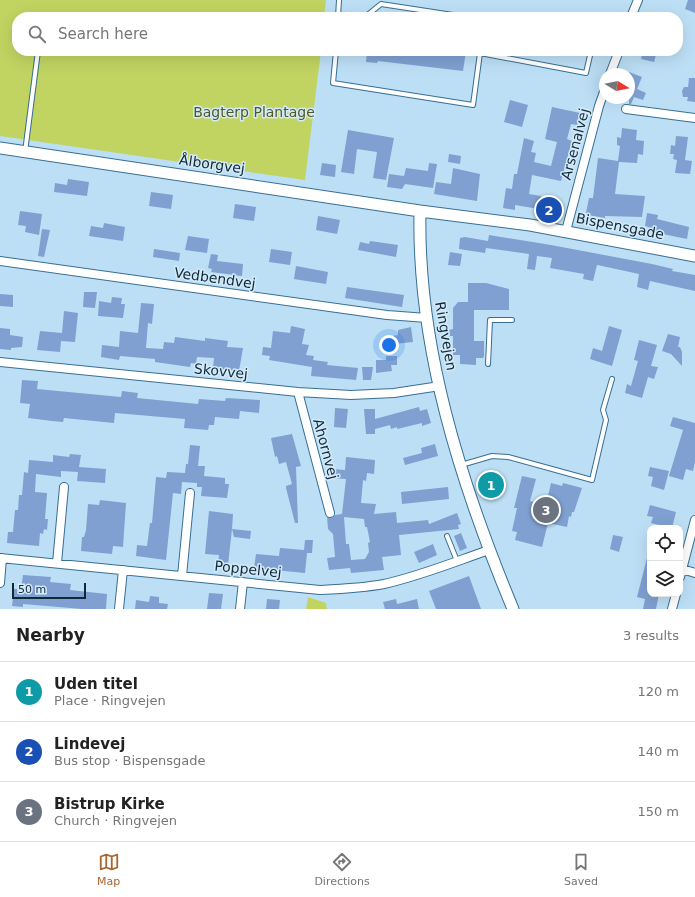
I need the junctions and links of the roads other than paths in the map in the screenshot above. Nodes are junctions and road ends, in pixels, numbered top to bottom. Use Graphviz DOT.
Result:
graph roads {
  1 [pos="339,0"];
  2 [pos="638,0"];
  3 [pos="338,12"];
  4 [pos="371,12"];
  5 [pos="433,12"];
  6 [pos="633,12"];
  7 [pos="37,56"];
  8 [pos="336,56"];
  9 [pos="480,56"];
  10 [pos="496,56"];
  11 [pos="590,56"];
  12 [pos="617,56"];
  13 [pos="612,68"];
  14 [pos="600,104"];
  15 [pos="626,109"];
  16 [pos="695,118"];
  17 [pos="0,148"];
  18 [pos="25,152"];
  19 [pos="420,211"];
  20 [pos="566,231"];
  21 [pos="695,256"];
  22 [pos="0,261"];
  23 [pos="427,318"];
  24 [pos="512,320"];
  25 [pos="0,362"];
  26 [pos="488,364"];
  27 [pos="612,379"];
  28 [pos="440,386"];
  29 [pos="298,392"];
  30 [pos="460,465"];
  31 [pos="64,487"];
  32 [pos="190,493"];
  33 [pos="330,513"];
  34 [pos="695,520"];
  35 [pos="447,536"];
  36 [pos="489,550"];
  37 [pos="1,558"];
  38 [pos="457,561"];
  39 [pos="57,563"];
  40 [pos="683,565"];
  41 [pos="123,570"];
  42 [pos="683,573"];
  43 [pos="695,573"];
  44 [pos="182,576"];
  45 [pos="243,582"];
  46 [pos="0,583"];
  47 [pos="675,597"];
  48 [pos="119,609"];
  49 [pos="240,609"];
  50 [pos="513,609"];
  51 [pos="672,609"];
  1 -- 3 [label="lane"];
  2 -- 6 [label="street"];
  4 -- 5 [label="lane"];
  7 -- 18 [label="lane"];
  8 -- 9 [label="lane"];
  10 -- 11 [label="lane"];
  12 -- 13 [label="street"];
  14 -- 20 [label="street, Arsenalvej"];
  15 -- 16 [label="street"];
  17 -- 18 [label="main road, Ålborgvej"];
  18 -- 19 [label="main road, Ålborgvej"];
  19 -- 20 [label="main road, Bispensgade"];
  19 -- 23 [label="main road, Ringvejen"];
  20 -- 21 [label="main road, Bispensgade"];
  22 -- 23 [label="street, Vedbendvej"];
  23 -- 28 [label="main road, Ringvejen"];
  24 -- 26 [label="lane"];
  25 -- 29 [label="street, Skovvej"];
  27 -- 30 [label="lane"];
  28 -- 29 [label="street, Skovvej"];
  28 -- 30 [label="main road, Ringvejen"];
  29 -- 33 [label="street, Ahornvej"];
  30 -- 36 [label="main road, Ringvejen"];
  31 -- 39 [label="street"];
  32 -- 44 [label="street"];
  34 -- 40 [label="street"];
  35 -- 38 [label="lane"];
  36 -- 38 [label="street, Poppelvej"];
  36 -- 50 [label="main road, Ringvejen"];
  37 -- 39 [label="street, Poppelvej"];
  37 -- 46 [label="street"];
  38 -- 45 [label="street, Poppelvej"];
  39 -- 41 [label="street, Poppelvej"];
  41 -- 44 [label="street, Poppelvej"];
  41 -- 48 [label="street"];
  42 -- 43 [label="street"];
  44 -- 45 [label="street, Poppelvej"];
  45 -- 49 [label="street"];
  47 -- 51 [label="street"];
}
